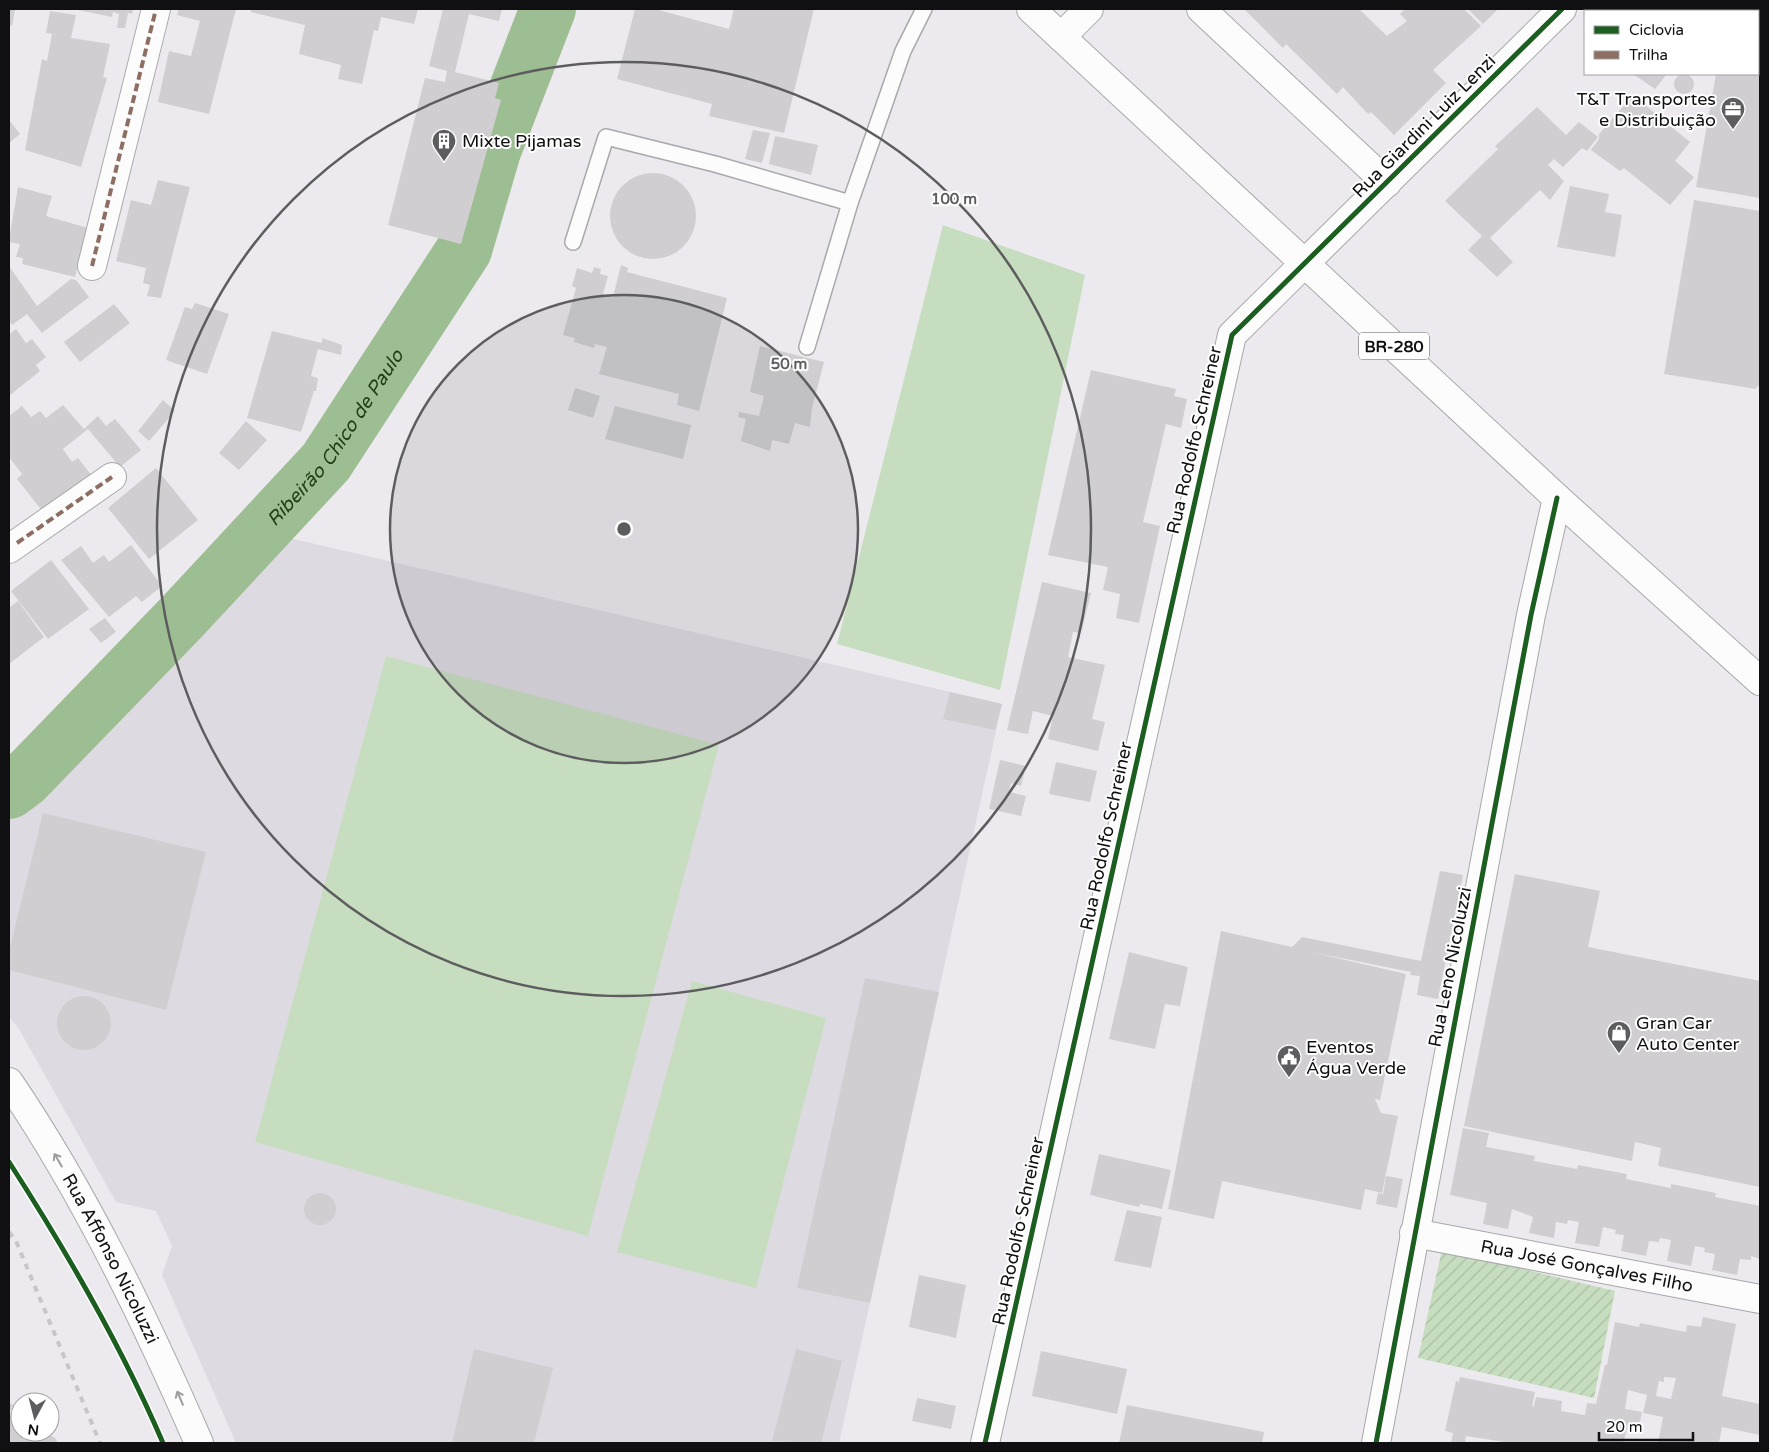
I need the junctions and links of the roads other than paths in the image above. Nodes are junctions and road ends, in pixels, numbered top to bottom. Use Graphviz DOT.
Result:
graph roads {
  1 [pos="156,9"];
  2 [pos="924,9"];
  3 [pos="1031,9"];
  4 [pos="1089,9"];
  5 [pos="1201,9"];
  6 [pos="1562,9"];
  7 [pos="1061,37"];
  8 [pos="1387,183"];
  9 [pos="850,203"];
  10 [pos="573,242"];
  11 [pos="1305,262"];
  12 [pos="92,266"];
  13 [pos="807,347"];
  14 [pos="112,477"];
  15 [pos="1557,498"];
  16 [pos="12,541"];
  17 [pos="1760,681"];
  18 [pos="9,1082"];
  19 [pos="1414,1233"];
  20 [pos="1760,1299"];
  21 [pos="199,1443"];
  22 [pos="985,1443"];
  23 [pos="1376,1443"];
  1 -- 12 [label="main road"];
  2 -- 9 [label="lane"];
  3 -- 7 [label="main road, BR-280"];
  4 -- 7 [label="main road"];
  5 -- 8 [label="main road"];
  6 -- 8 [label="main road, Rua Giardini Luiz Lenzi"];
  7 -- 11 [label="main road, BR-280"];
  8 -- 11 [label="main road, Rua Giardini Luiz Lenzi"];
  9 -- 10 [label="lane"];
  9 -- 13 [label="lane"];
  11 -- 15 [label="main road, BR-280"];
  11 -- 22 [label="main road, Rua Rodolfo Schreiner"];
  14 -- 16 [label="main road"];
  15 -- 17 [label="main road, BR-280"];
  15 -- 19 [label="main road, Rua Leno Nicoluzzi"];
  21 -- 18 [label="main road, Rua Affonso Nicoluzzi, one-way"];
  19 -- 20 [label="main road, Rua José Gonçalves Filho"];
  19 -- 23 [label="main road, Rua Leno Nicoluzzi"];
}
